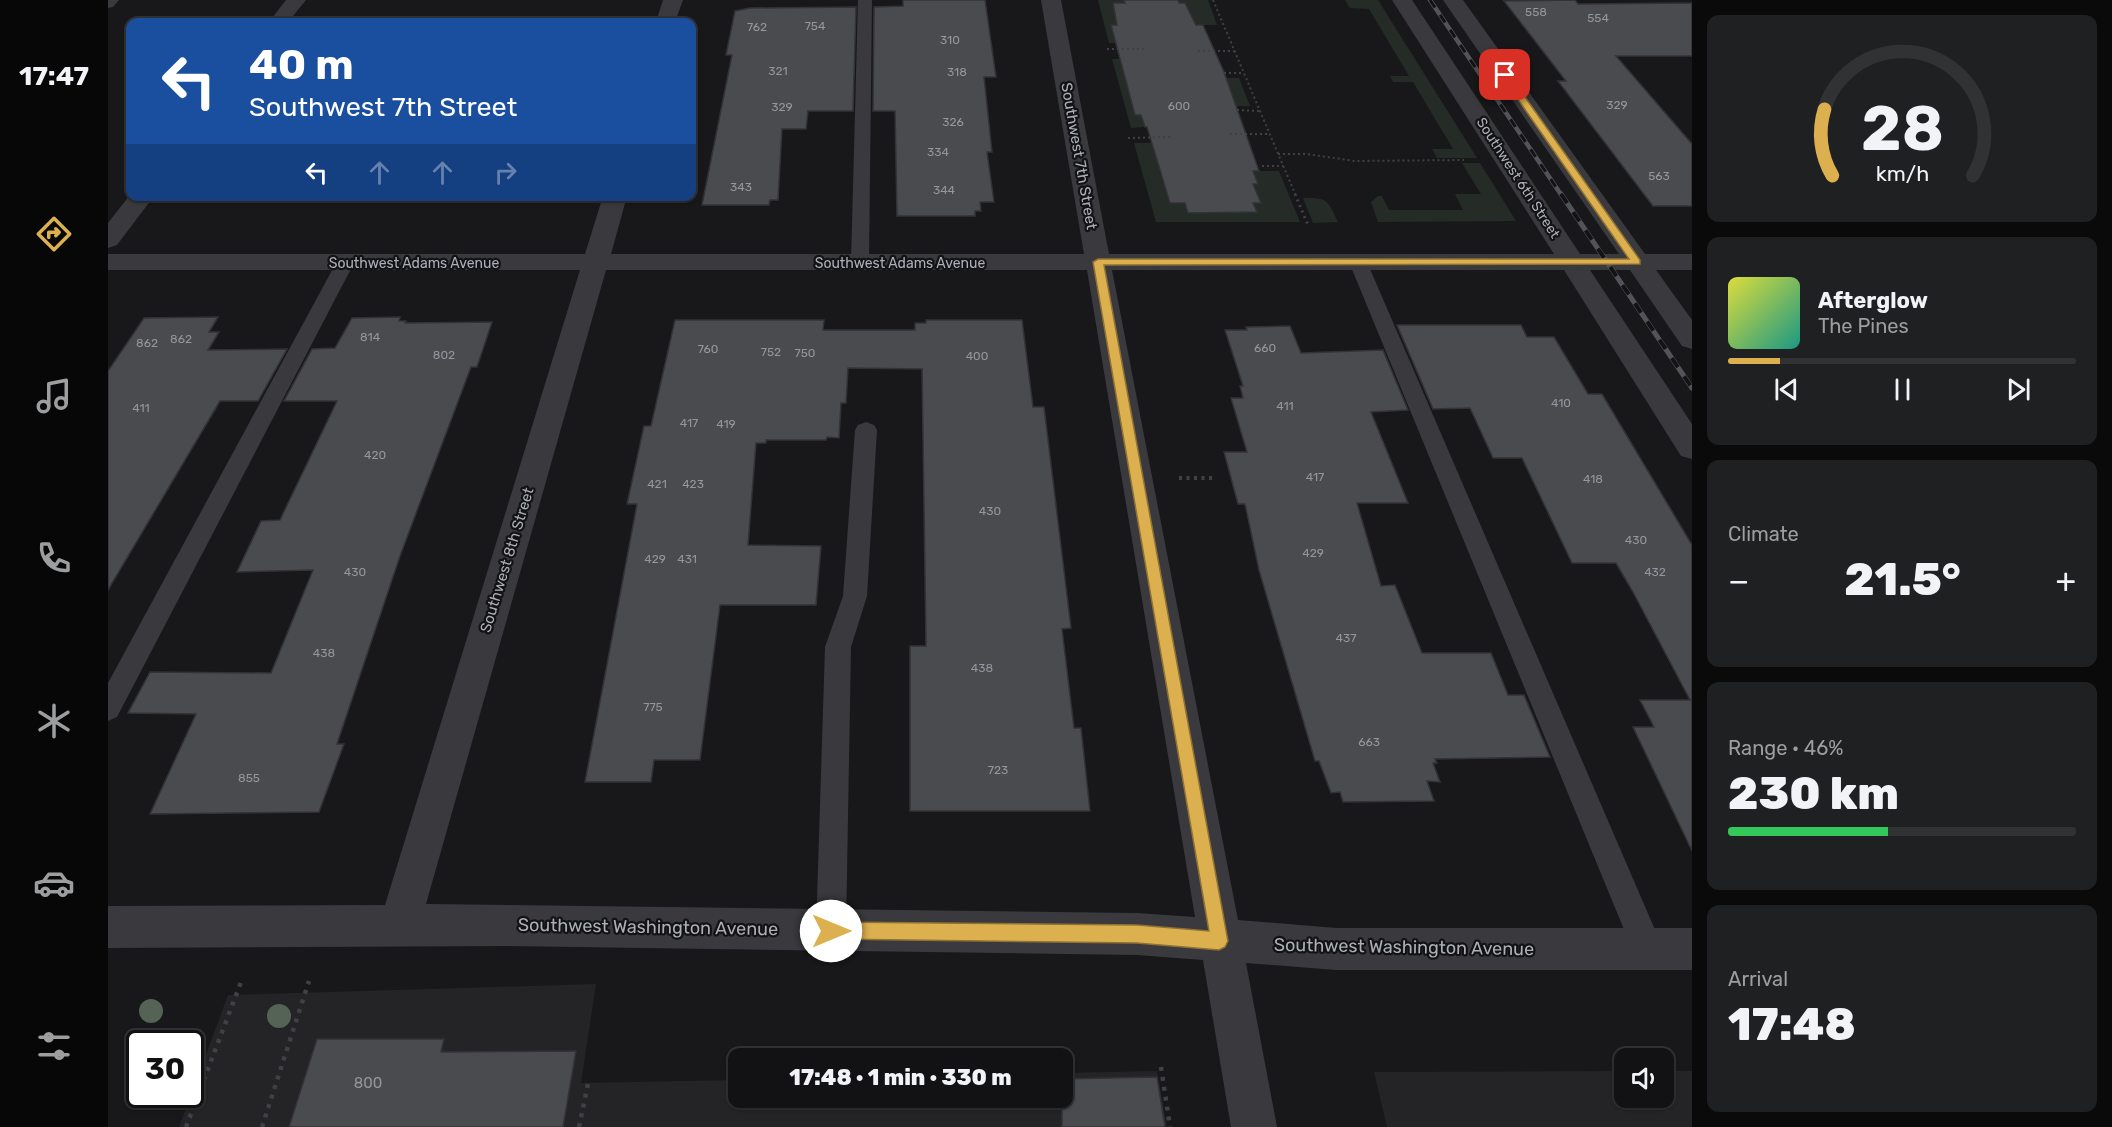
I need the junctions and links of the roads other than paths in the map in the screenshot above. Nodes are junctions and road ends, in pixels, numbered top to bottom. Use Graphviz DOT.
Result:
graph roads {
  1 [pos="112,0"];
  2 [pos="296,0"];
  3 [pos="673,0"];
  4 [pos="865,0"];
  5 [pos="1051,0"];
  6 [pos="1401,0"];
  7 [pos="1453,0"];
  8 [pos="108,4"];
  9 [pos="281,18"];
  10 [pos="667,18"];
  11 [pos="138,201"];
  12 [pos="614,201"];
  13 [pos="108,240"];
  14 [pos="108,262"];
  15 [pos="860,262"];
  16 [pos="1098,262"];
  17 [pos="1358,262"];
  18 [pos="1572,262"];
  19 [pos="1636,262"];
  20 [pos="1692,262"];
  21 [pos="345,263"];
  22 [pos="595,263"];
  23 [pos="1692,340"];
  24 [pos="866,430"];
  25 [pos="1692,448"];
  26 [pos="108,709"];
  27 [pos="400,924"];
  28 [pos="108,927"];
  29 [pos="831,931"];
  30 [pos="1219,941"];
  31 [pos="1648,950"];
  32 [pos="1692,950"];
  33 [pos="1254,1127"];
  1 -- 8 [label="lane"];
  2 -- 9 [label="street"];
  3 -- 10 [label="street"];
  4 -- 15 [label="lane"];
  5 -- 16 [label="street, Southwest 7th Street"];
  6 -- 18 [label="street, Southwest 6th Street"];
  7 -- 19 [label="street"];
  11 -- 13 [label="street"];
  12 -- 22 [label="street, Southwest 8th Street"];
  14 -- 21 [label="street, Southwest Adams Avenue"];
  15 -- 16 [label="street, Southwest Adams Avenue"];
  15 -- 22 [label="street, Southwest Adams Avenue"];
  16 -- 17 [label="street, Southwest Adams Avenue"];
  16 -- 30 [label="street, Southwest 7th Street"];
  17 -- 18 [label="street, Southwest Adams Avenue"];
  17 -- 31 [label="lane"];
  18 -- 19 [label="street, Southwest Adams Avenue"];
  18 -- 25 [label="street, Southwest 6th Street"];
  19 -- 20 [label="street, Southwest Adams Avenue"];
  19 -- 23 [label="street"];
  21 -- 22 [label="street, Southwest Adams Avenue"];
  21 -- 26 [label="lane"];
  22 -- 27 [label="street, Southwest 8th Street"];
  24 -- 29 [label="lane"];
  27 -- 28 [label="street, Southwest Washington Avenue"];
  27 -- 29 [label="street, Southwest Washington Avenue"];
  29 -- 30 [label="street, Southwest Washington Avenue"];
  30 -- 31 [label="street, Southwest Washington Avenue"];
  30 -- 33 [label="street, Southwest 7th Street"];
  31 -- 32 [label="street, Southwest Washington Avenue"];
}
